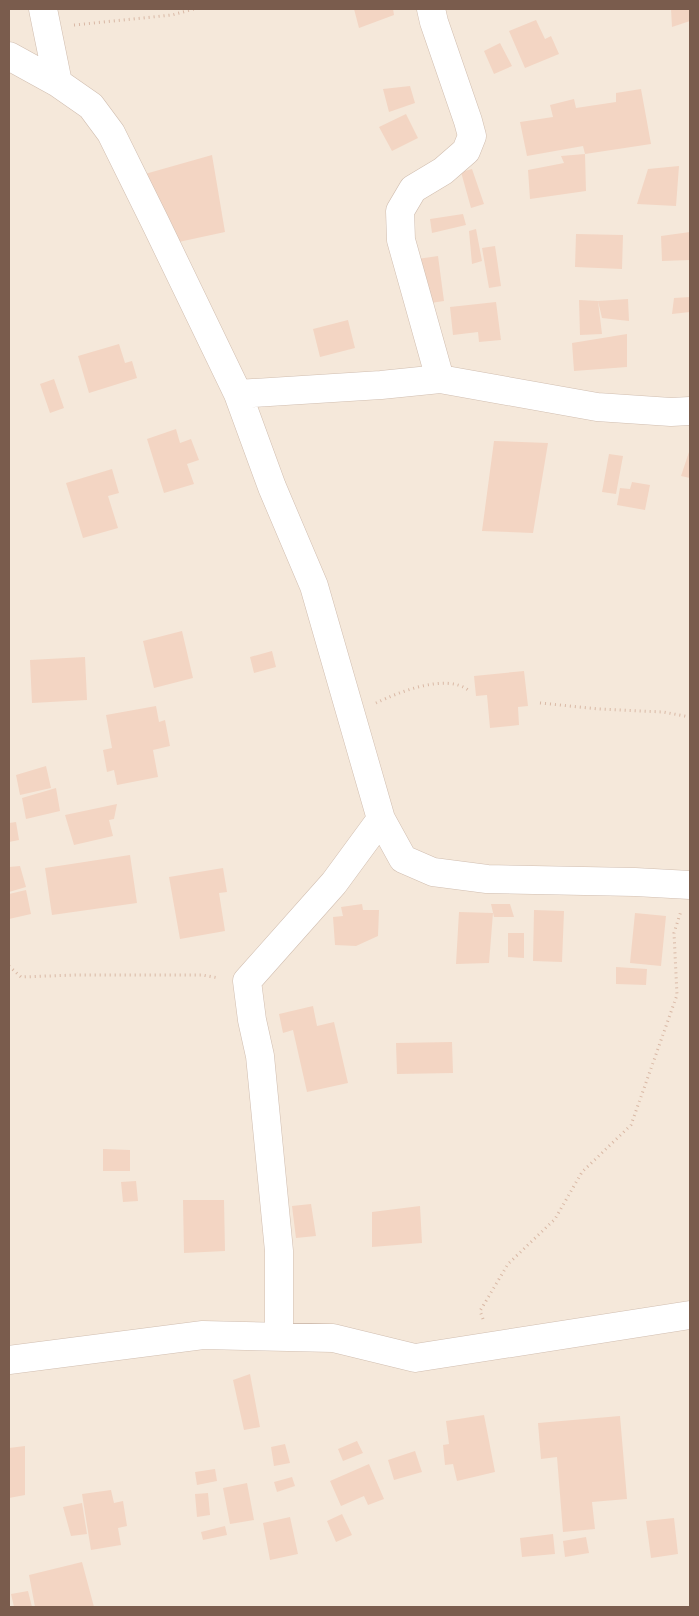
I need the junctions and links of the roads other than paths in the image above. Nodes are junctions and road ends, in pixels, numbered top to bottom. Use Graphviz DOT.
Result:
graph roads {
  1 [pos="431,9"];
  2 [pos="45,20"];
  3 [pos="9,56"];
  4 [pos="58,83"];
  5 [pos="440,379"];
  6 [pos="238,394"];
  7 [pos="690,411"];
  8 [pos="381,819"];
  9 [pos="690,885"];
  10 [pos="690,1315"];
  11 [pos="279,1336"];
  12 [pos="9,1360"];
  1 -- 5 [label="street"];
  2 -- 4 [label="street"];
  3 -- 4 [label="street"];
  4 -- 6 [label="street"];
  5 -- 6 [label="street"];
  5 -- 7 [label="street"];
  6 -- 8 [label="street"];
  8 -- 9 [label="street"];
  8 -- 11 [label="street"];
  10 -- 11 [label="street"];
  11 -- 12 [label="street"];
}
